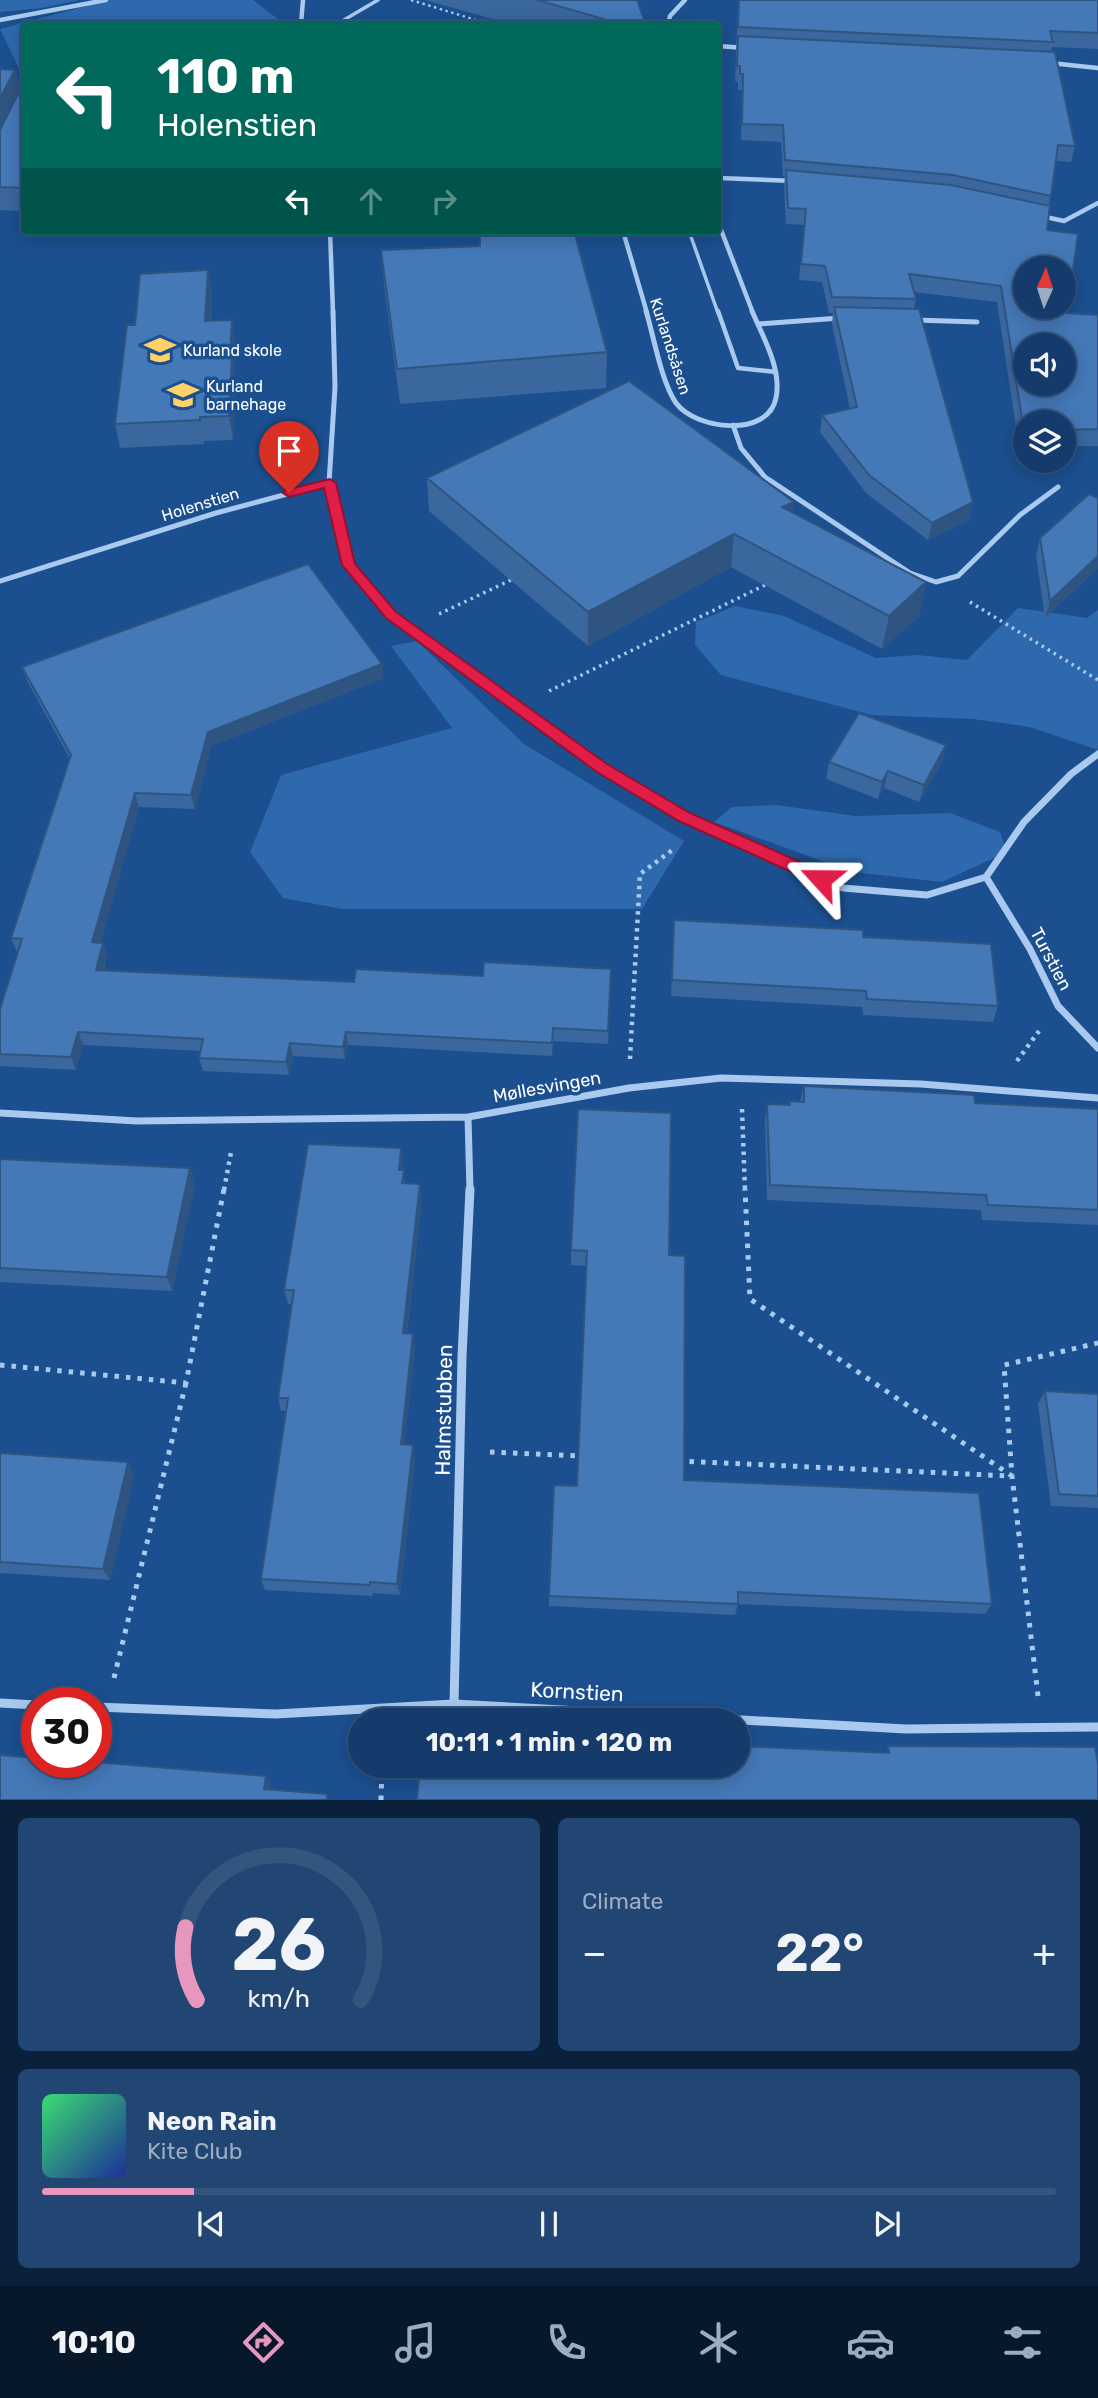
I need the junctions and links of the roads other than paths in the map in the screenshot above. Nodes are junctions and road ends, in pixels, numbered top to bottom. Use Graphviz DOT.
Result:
graph roads {
  1 [pos="106,0"];
  2 [pos="303,0"];
  3 [pos="377,0"];
  4 [pos="685,0"];
  5 [pos="0,20"];
  6 [pos="10,20"];
  7 [pos="301,21"];
  8 [pos="342,21"];
  9 [pos="669,21"];
  10 [pos="0,28"];
  11 [pos="721,46"];
  12 [pos="752,48"];
  13 [pos="1037,61"];
  14 [pos="1098,68"];
  15 [pos="721,178"];
  16 [pos="797,181"];
  17 [pos="1098,203"];
  18 [pos="1040,216"];
  19 [pos="721,230"];
  20 [pos="330,235"];
  21 [pos="624,235"];
  22 [pos="690,235"];
  23 [pos="843,318"];
  24 [pos="909,320"];
  25 [pos="977,322"];
  26 [pos="758,324"];
  27 [pos="776,372"];
  28 [pos="733,425"];
  29 [pos="330,483"];
  30 [pos="1058,487"];
  31 [pos="0,581"];
  32 [pos="1098,754"];
  33 [pos="986,877"];
  34 [pos="1098,1048"];
  35 [pos="1098,1098"];
  36 [pos="0,1113"];
  37 [pos="468,1117"];
  38 [pos="0,1703"];
  39 [pos="21,1704"];
  40 [pos="454,1704"];
  41 [pos="112,1707"];
  42 [pos="1098,1727"];
  1 -- 6 [label="street"];
  2 -- 7 [label="street"];
  3 -- 8 [label="lane"];
  4 -- 9 [label="street"];
  5 -- 6 [label="street"];
  6 -- 10 [label="street"];
  11 -- 12 [label="street"];
  13 -- 14 [label="street"];
  15 -- 16 [label="street"];
  17 -- 18 [label="street"];
  19 -- 26 [label="street, Kurlandsåsen"];
  20 -- 29 [label="street"];
  21 -- 28 [label="street, Kurlandsåsen"];
  22 -- 27 [label="lane"];
  23 -- 26 [label="street"];
  24 -- 25 [label="street"];
  26 -- 27 [label="street, Kurlandsåsen"];
  27 -- 28 [label="street, Kurlandsåsen"];
  28 -- 30 [label="street"];
  29 -- 31 [label="street, Holenstien"];
  29 -- 33 [label="street"];
  32 -- 33 [label="street"];
  33 -- 34 [label="street, Turstien"];
  35 -- 37 [label="street, Møllesvingen"];
  36 -- 37 [label="street, Møllesvingen"];
  37 -- 40 [label="street, Halmstubben"];
  38 -- 39 [label="street"];
  40 -- 41 [label="street, Kornstien"];
  40 -- 42 [label="street, Kornstien"];
}
